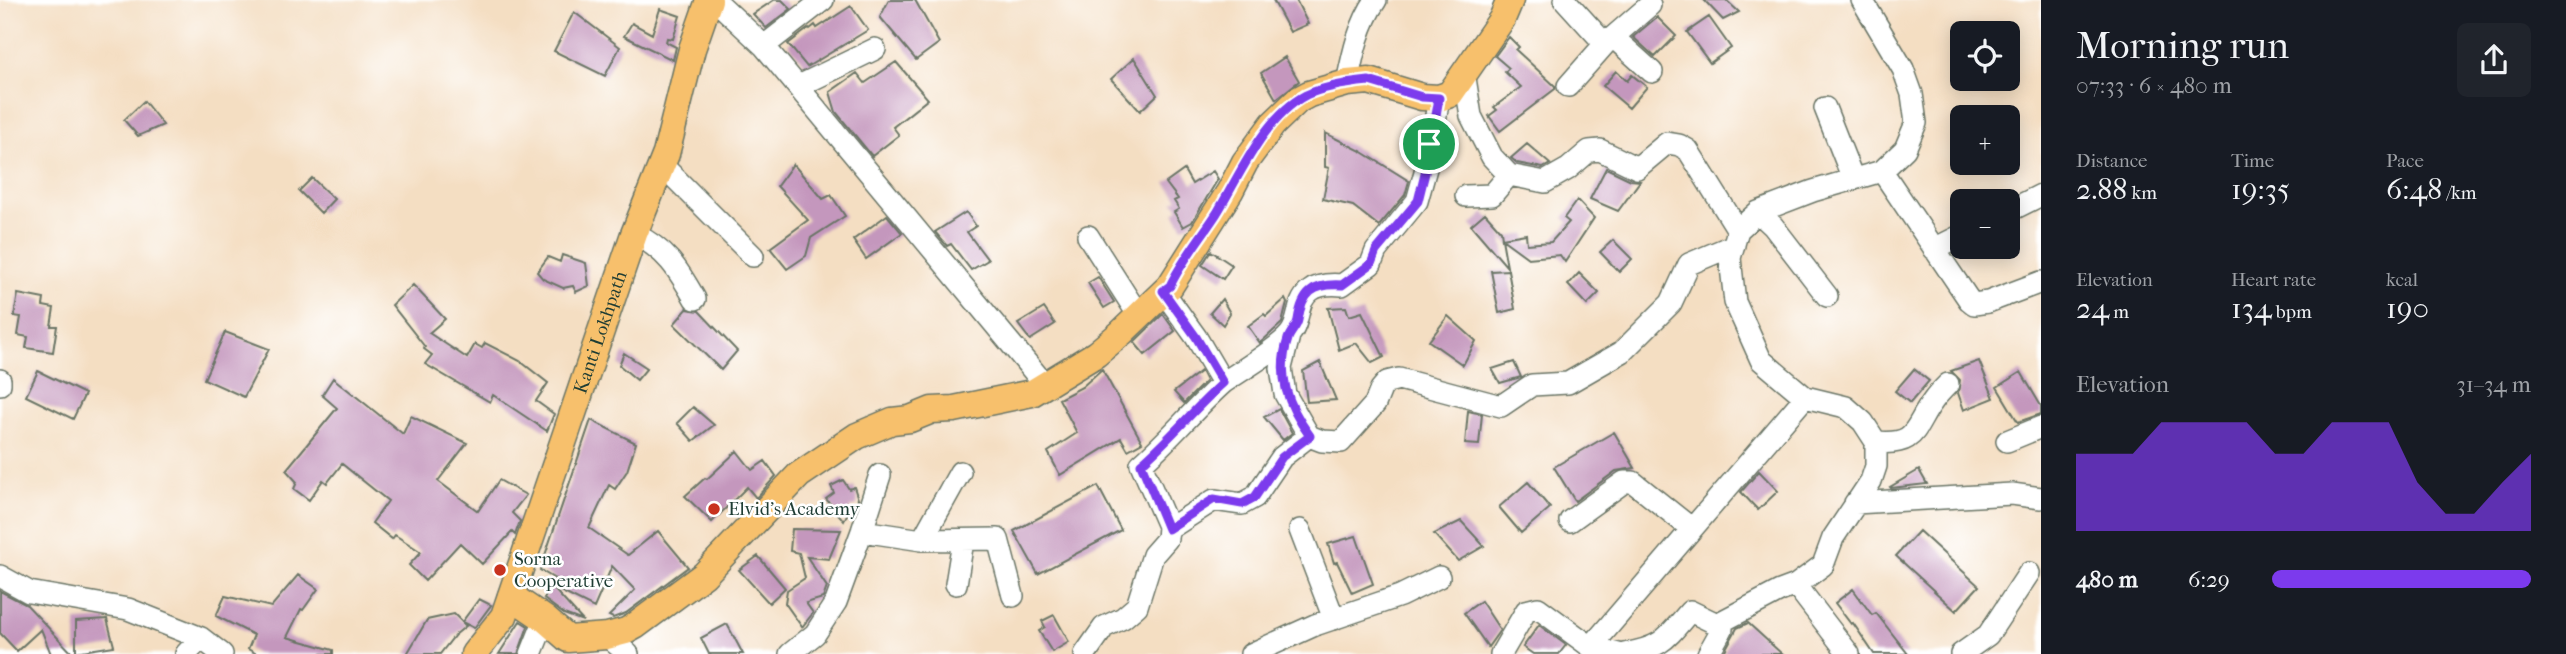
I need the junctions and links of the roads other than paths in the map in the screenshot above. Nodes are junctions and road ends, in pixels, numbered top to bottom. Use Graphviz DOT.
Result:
graph roads {
  1 [pos="709,0"];
  2 [pos="715,0"];
  3 [pos="823,0"];
  4 [pos="1376,0"];
  5 [pos="1510,0"];
  6 [pos="1565,0"];
  7 [pos="1862,0"];
  8 [pos="1650,5"];
  9 [pos="1609,41"];
  10 [pos="764,46"];
  11 [pos="875,49"];
  12 [pos="1464,72"];
  13 [pos="1653,72"];
  14 [pos="1347,83"];
  15 [pos="799,86"];
  16 [pos="1568,86"];
  17 [pos="1439,98"];
  18 [pos="1825,108"];
  19 [pos="662,164"];
  20 [pos="1882,171"];
  21 [pos="1509,175"];
  22 [pos="1853,179"];
  23 [pos="2041,195"];
  24 [pos="1466,196"];
  25 [pos="2020,206"];
  26 [pos="1758,212"];
  27 [pos="634,234"];
  28 [pos="1088,236"];
  29 [pos="1736,237"];
  30 [pos="1950,241"];
  31 [pos="1934,249"];
  32 [pos="753,256"];
  33 [pos="2041,282"];
  34 [pos="1163,291"];
  35 [pos="1827,296"];
  36 [pos="695,299"];
  37 [pos="1139,316"];
  38 [pos="1289,336"];
  39 [pos="1223,383"];
  40 [pos="1948,384"];
  41 [pos="1045,386"];
  42 [pos="1805,397"];
  43 [pos="2041,427"];
  44 [pos="1310,436"];
  45 [pos="2007,441"];
  46 [pos="1876,442"];
  47 [pos="960,472"];
  48 [pos="880,474"];
  49 [pos="2041,498"];
  50 [pos="1855,503"];
  51 [pos="1570,520"];
  52 [pos="1168,529"];
  53 [pos="1692,529"];
  54 [pos="1300,530"];
  55 [pos="862,531"];
  56 [pos="922,540"];
  57 [pos="963,541"];
  58 [pos="2029,573"];
  59 [pos="0,576"];
  60 [pos="1439,577"];
  61 [pos="957,584"];
  62 [pos="1796,585"];
  63 [pos="511,596"];
  64 [pos="1013,596"];
  65 [pos="545,619"];
  66 [pos="1334,619"];
  67 [pos="1717,624"];
  68 [pos="607,636"];
  69 [pos="201,638"];
  70 [pos="1591,647"];
  71 [pos="186,654"];
  72 [pos="222,654"];
  73 [pos="474,654"];
  74 [pos="531,654"];
  75 [pos="628,654"];
  76 [pos="790,654"];
  77 [pos="1085,654"];
  78 [pos="1251,654"];
  79 [pos="1501,654"];
  80 [pos="1618,654"];
  81 [pos="1624,654"];
  82 [pos="1708,654"];
  83 [pos="1849,654"];
  84 [pos="1961,654"];
  1 -- 19 [label="main road, Kanti Lokhpath"];
  2 -- 10 [label="street"];
  3 -- 10 [label="street"];
  4 -- 14 [label="street"];
  5 -- 12 [label="main road"];
  6 -- 9 [label="street"];
  7 -- 20 [label="street"];
  8 -- 9 [label="street"];
  9 -- 13 [label="street"];
  9 -- 16 [label="street"];
  10 -- 15 [label="street"];
  11 -- 15 [label="street"];
  12 -- 17 [label="main road"];
  12 -- 21 [label="street"];
  14 -- 17 [label="main road"];
  14 -- 34 [label="main road"];
  15 -- 41 [label="street"];
  17 -- 38 [label="street"];
  18 -- 22 [label="street"];
  19 -- 27 [label="main road, Kanti Lokhpath"];
  19 -- 32 [label="street"];
  20 -- 22 [label="street"];
  20 -- 31 [label="street"];
  21 -- 24 [label="street"];
  21 -- 29 [label="street"];
  22 -- 26 [label="street"];
  23 -- 25 [label="street"];
  26 -- 29 [label="street"];
  26 -- 35 [label="street"];
  27 -- 36 [label="street"];
  27 -- 63 [label="main road, Kanti Lokhpath"];
  28 -- 37 [label="street"];
  29 -- 42 [label="street"];
  29 -- 44 [label="street"];
  30 -- 31 [label="street"];
  31 -- 33 [label="street"];
  34 -- 37 [label="main road"];
  34 -- 39 [label="street"];
  37 -- 41 [label="main road"];
  38 -- 39 [label="street"];
  38 -- 44 [label="street"];
  39 -- 52 [label="street"];
  40 -- 46 [label="street"];
  41 -- 68 [label="main road"];
  42 -- 46 [label="street"];
  42 -- 53 [label="street"];
  43 -- 45 [label="street"];
  44 -- 52 [label="street"];
  46 -- 50 [label="street"];
  47 -- 56 [label="street"];
  48 -- 55 [label="street"];
  49 -- 50 [label="street"];
  50 -- 62 [label="street"];
  51 -- 53 [label="street"];
  52 -- 77 [label="street"];
  53 -- 70 [label="street"];
  54 -- 66 [label="street"];
  55 -- 56 [label="street"];
  55 -- 76 [label="street"];
  56 -- 57 [label="street"];
  57 -- 61 [label="street"];
  57 -- 64 [label="street"];
  58 -- 84 [label="street"];
  59 -- 69 [label="street"];
  60 -- 66 [label="street"];
  62 -- 67 [label="street"];
  62 -- 83 [label="street"];
  63 -- 65 [label="main road"];
  63 -- 73 [label="main road, Kanti Lokhpath"];
  65 -- 68 [label="main road"];
  65 -- 74 [label="street"];
  66 -- 78 [label="street"];
  67 -- 81 [label="street"];
  67 -- 82 [label="street"];
  68 -- 75 [label="street"];
  69 -- 71 [label="street"];
  69 -- 72 [label="street"];
  70 -- 79 [label="street"];
  70 -- 80 [label="street"];
}
